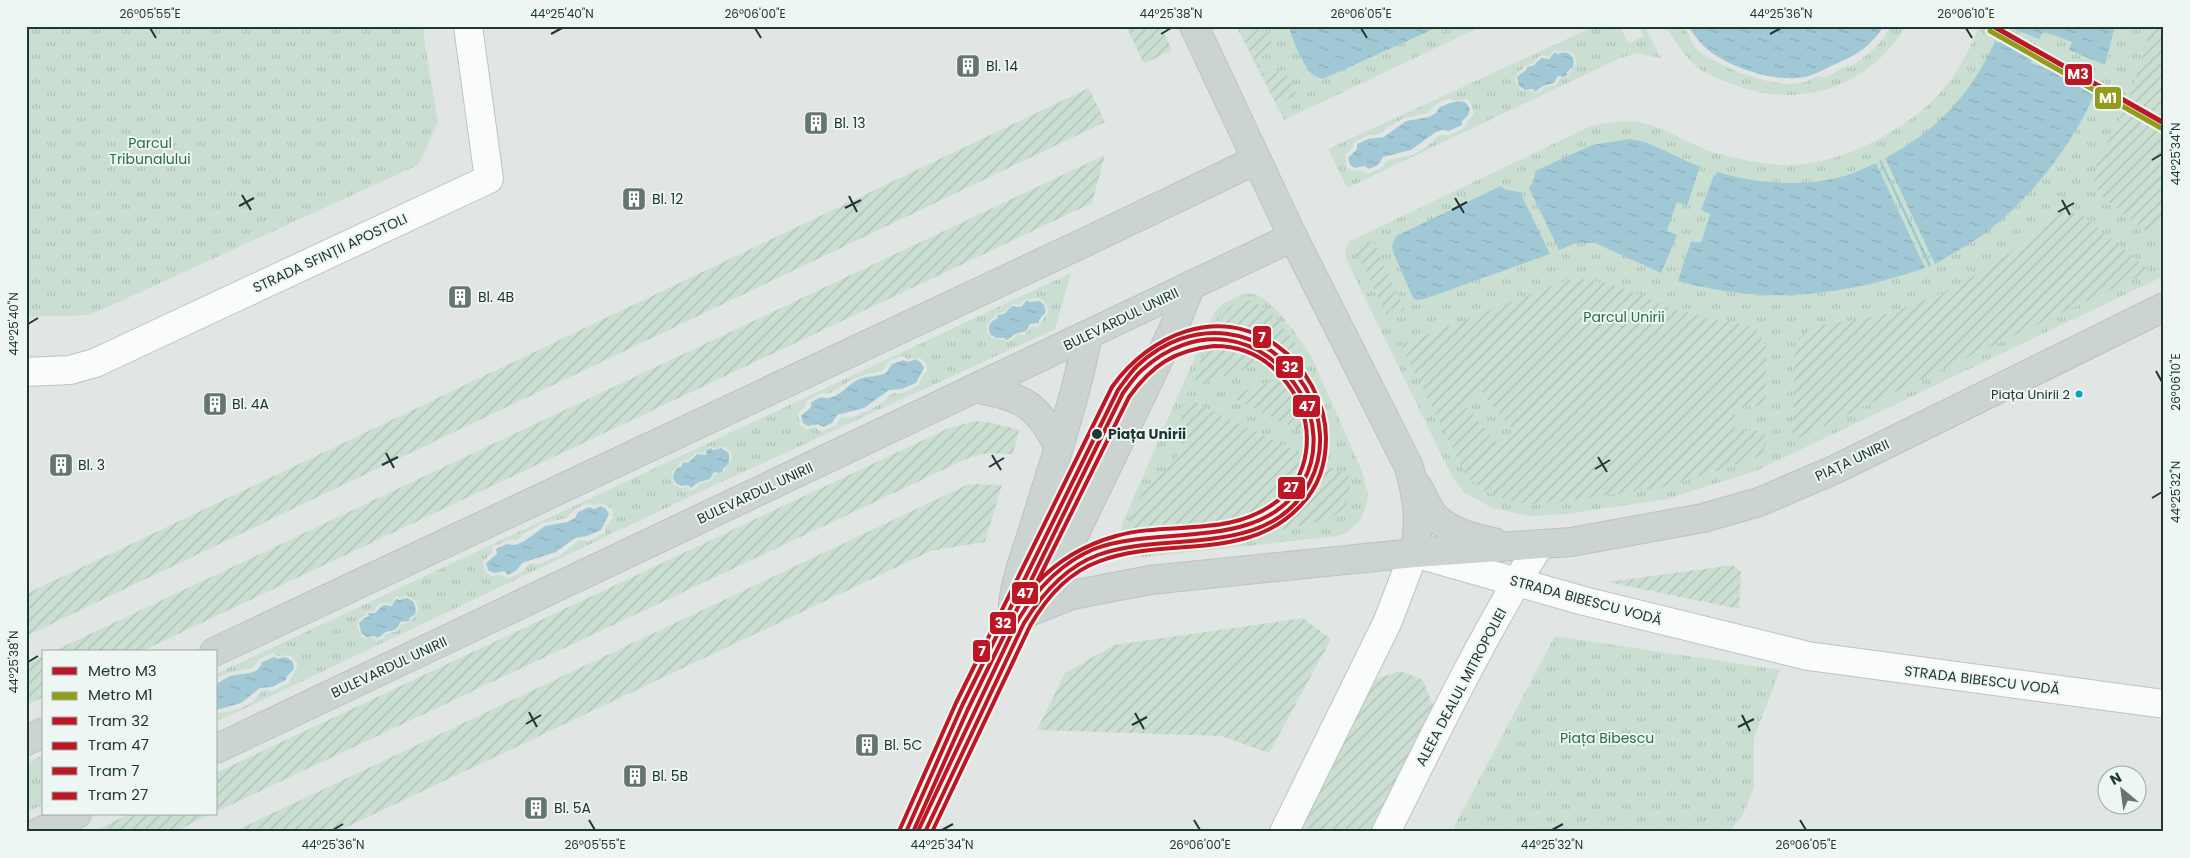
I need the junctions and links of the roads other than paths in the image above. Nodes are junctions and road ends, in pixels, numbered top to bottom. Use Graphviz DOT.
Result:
graph roads {
  1 [pos="468,26"];
  2 [pos="1194,26"];
  3 [pos="1256,160"];
  4 [pos="1294,237"];
  5 [pos="1190,285"];
  6 [pos="2164,307"];
  7 [pos="1088,335"];
  8 [pos="26,372"];
  9 [pos="975,388"];
  10 [pos="1058,447"];
  11 [pos="1409,467"];
  12 [pos="1530,545"];
  13 [pos="1414,553"];
  14 [pos="1516,582"];
  15 [pos="1014,624"];
  16 [pos="218,650"];
  17 [pos="2164,704"];
  18 [pos="42,733"];
  19 [pos="26,741"];
  20 [pos="218,748"];
  21 [pos="73,816"];
  22 [pos="39,832"];
  23 [pos="914,832"];
  24 [pos="1284,832"];
  25 [pos="1386,832"];
  1 -- 8 [label="street, STRADA SFINȚII APOSTOLI"];
  2 -- 3 [label="main road, PIAȚA UNIRII"];
  3 -- 4 [label="main road, PIAȚA UNIRII"];
  3 -- 16 [label="main road"];
  4 -- 5 [label="main road, BULEVARDUL UNIRII"];
  4 -- 11 [label="main road, PIAȚA UNIRII"];
  5 -- 7 [label="main road, BULEVARDUL UNIRII"];
  5 -- 15 [label="main road"];
  6 -- 12 [label="main road, PIAȚA UNIRII"];
  7 -- 9 [label="main road, BULEVARDUL UNIRII"];
  7 -- 10 [label="main road"];
  9 -- 10 [label="main road"];
  9 -- 20 [label="main road, BULEVARDUL UNIRII"];
  10 -- 15 [label="main road"];
  11 -- 12 [label="main road, PIAȚA UNIRII"];
  11 -- 13 [label="main road, PIAȚA UNIRII"];
  12 -- 13 [label="main road, PIAȚA UNIRII"];
  12 -- 14 [label="street, ALEEA DEALUL MITROPOLIEI"];
  13 -- 14 [label="street, STRADA BIBESCU VODĂ"];
  13 -- 15 [label="main road, STRADA BIBESCU VODĂ"];
  13 -- 24 [label="street"];
  14 -- 17 [label="street, STRADA BIBESCU VODĂ"];
  14 -- 25 [label="street, ALEEA DEALUL MITROPOLIEI"];
  15 -- 23 [label="main road"];
  18 -- 19 [label="main road"];
  21 -- 22 [label="main road"];
}
